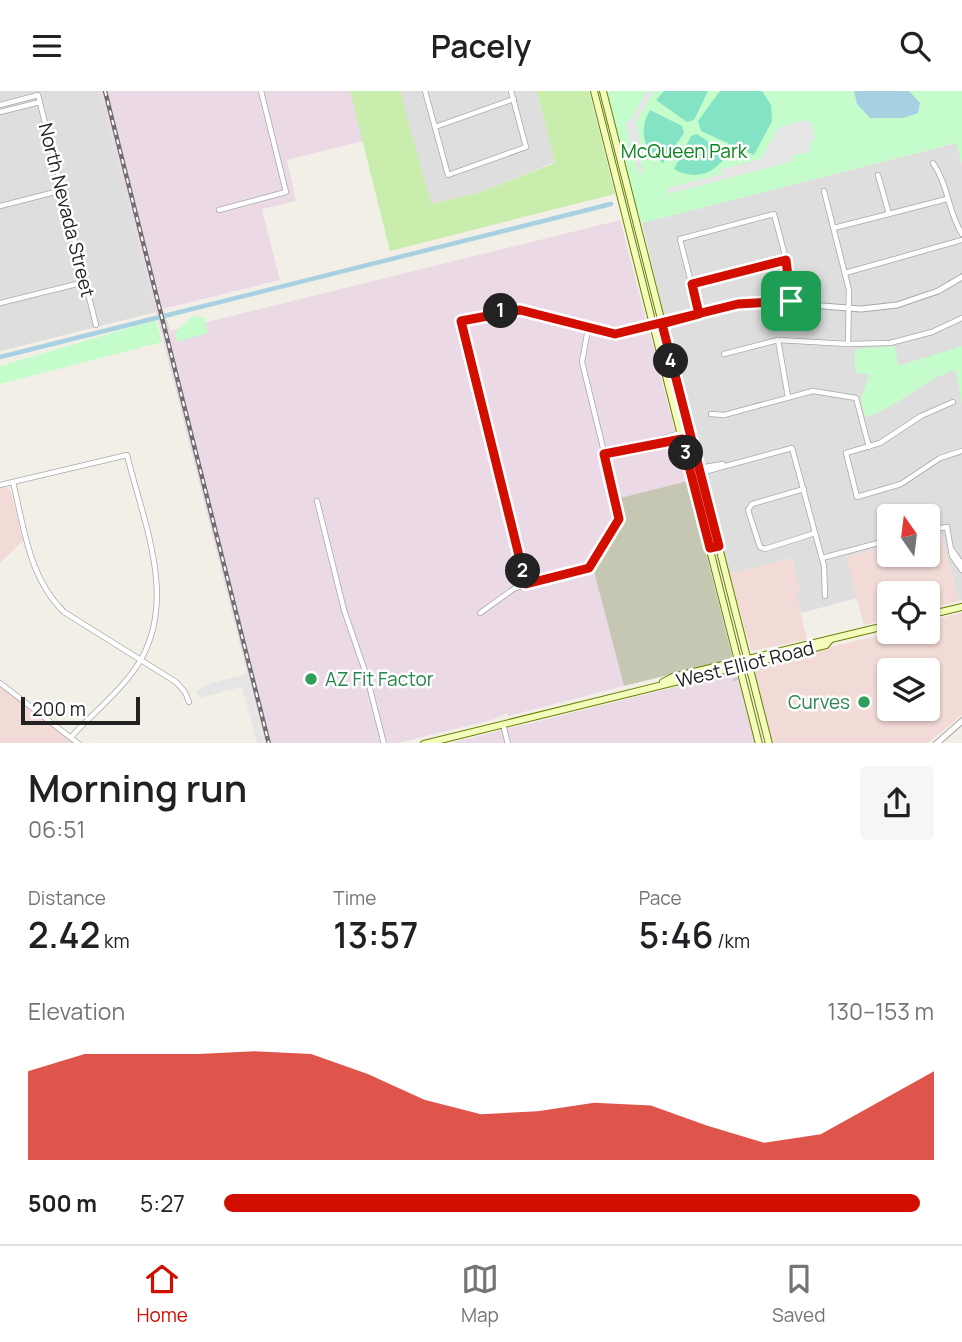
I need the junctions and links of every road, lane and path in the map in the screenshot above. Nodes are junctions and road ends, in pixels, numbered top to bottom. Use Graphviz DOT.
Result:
graph roads {
  1 [pos="261,91"];
  2 [pos="425,91"];
  3 [pos="511,91"];
  4 [pos="594,91"];
  5 [pos="603,91"];
  6 [pos="514,99"];
  7 [pos="40,102"];
  8 [pos="0,105"];
  9 [pos="607,108"];
  10 [pos="598,110"];
  11 [pos="0,112"];
  12 [pos="435,127"];
  13 [pos="933,163"];
  14 [pos="878,175"];
  15 [pos="63,190"];
  16 [pos="824,191"];
  17 [pos="628,198"];
  18 [pos="620,199"];
  19 [pos="947,199"];
  20 [pos="0,206"];
  21 [pos="219,210"];
  22 [pos="888,214"];
  23 [pos="834,228"];
  24 [pos="962,235"];
  25 [pos="962,240"];
  26 [pos="786,260"];
  27 [pos="845,273"];
  28 [pos="962,277"];
  29 [pos="85,282"];
  30 [pos="692,284"];
  31 [pos="791,301"];
  32 [pos="0,303"];
  33 [pos="849,308"];
  34 [pos="699,314"];
  35 [pos="962,318"];
  36 [pos="662,324"];
  37 [pos="96,325"];
  38 [pos="653,326"];
  39 [pos="588,329"];
  40 [pos="778,340"];
  41 [pos="848,344"];
  42 [pos="724,354"];
  43 [pos="788,397"];
  44 [pos="953,402"];
  45 [pos="711,414"];
  46 [pos="690,433"];
  47 [pos="681,435"];
  48 [pos="869,447"];
  49 [pos="962,451"];
  50 [pos="604,454"];
  51 [pos="699,470"];
  52 [pos="13,482"];
  53 [pos="0,485"];
  54 [pos="804,489"];
  55 [pos="317,501"];
  56 [pos="940,527"];
  57 [pos="815,533"];
  58 [pos="877,543"];
  59 [pos="719,546"];
  60 [pos="710,548"];
  61 [pos="822,558"];
  62 [pos="962,567"];
  63 [pos="526,584"];
  64 [pos="825,596"];
  65 [pos="962,607"];
  66 [pos="940,612"];
  67 [pos="480,613"];
  68 [pos="877,628"];
  69 [pos="141,660"];
  70 [pos="748,661"];
  71 [pos="739,664"];
  72 [pos="0,683"];
  73 [pos="189,702"];
  74 [pos="962,721"];
  75 [pos="502,724"];
  76 [pos="72,736"];
  77 [pos="78,743"];
  78 [pos="384,743"];
  79 [pos="428,743"];
  80 [pos="508,743"];
  81 [pos="759,743"];
  82 [pos="769,743"];
  83 [pos="938,743"];
  1 -- 21 [label="street"];
  2 -- 12 [label="street"];
  3 -- 6 [label="street"];
  4 -- 10 [label="main road"];
  5 -- 9 [label="main road"];
  6 -- 12 [label="street"];
  6 -- 12 [label="street"];
  7 -- 8 [label="street, North Nevada Street"];
  7 -- 11 [label="street"];
  7 -- 15 [label="street, North Nevada Street"];
  9 -- 10 [label="main road"];
  9 -- 17 [label="main road"];
  10 -- 18 [label="main road"];
  13 -- 19 [label="street"];
  14 -- 22 [label="street"];
  15 -- 20 [label="street"];
  15 -- 29 [label="street, North Nevada Street"];
  16 -- 23 [label="street"];
  17 -- 18 [label="main road"];
  17 -- 36 [label="main road"];
  18 -- 38 [label="main road"];
  19 -- 22 [label="street"];
  19 -- 24 [label="street"];
  22 -- 23 [label="street"];
  23 -- 27 [label="street"];
  25 -- 27 [label="street"];
  26 -- 30 [label="street"];
  26 -- 30 [label="street"];
  26 -- 31 [label="street"];
  27 -- 33 [label="street"];
  28 -- 33 [label="street"];
  29 -- 32 [label="street"];
  29 -- 37 [label="street, North Nevada Street"];
  30 -- 34 [label="street"];
  31 -- 33 [label="street"];
  31 -- 34 [label="street"];
  33 -- 41 [label="street"];
  34 -- 36 [label="street"];
  35 -- 41 [label="street"];
  36 -- 38 [label="street"];
  36 -- 46 [label="main road"];
  38 -- 39 [label="street"];
  38 -- 47 [label="main road"];
  39 -- 50 [label="street"];
  39 -- 63 [label="street"];
  40 -- 41 [label="street"];
  40 -- 42 [label="street"];
  40 -- 43 [label="street"];
  43 -- 45 [label="street"];
  43 -- 48 [label="street"];
  44 -- 48 [label="street"];
  46 -- 47 [label="street"];
  46 -- 51 [label="main road"];
  47 -- 50 [label="street"];
  47 -- 60 [label="main road"];
  48 -- 49 [label="street"];
  50 -- 63 [label="street"];
  51 -- 54 [label="street"];
  51 -- 59 [label="main road"];
  52 -- 53 [label="street"];
  52 -- 69 [label="street"];
  52 -- 69 [label="street"];
  54 -- 57 [label="street"];
  54 -- 57 [label="street"];
  55 -- 78 [label="street"];
  56 -- 62 [label="street"];
  57 -- 61 [label="street"];
  58 -- 61 [label="street"];
  59 -- 60 [label="main road"];
  59 -- 70 [label="main road"];
  60 -- 71 [label="main road"];
  61 -- 64 [label="street"];
  63 -- 67 [label="street"];
  65 -- 66 [label="main road"];
  68 -- 70 [label="main road, West Elliot Road"];
  69 -- 73 [label="street"];
  69 -- 76 [label="street"];
  70 -- 71 [label="main road, West Elliot Road"];
  70 -- 82 [label="main road"];
  71 -- 75 [label="main road, West Elliot Road"];
  71 -- 81 [label="main road"];
  72 -- 76 [label="street"];
  74 -- 83 [label="street"];
  75 -- 79 [label="main road, West Elliot Road"];
  75 -- 80 [label="street"];
  76 -- 77 [label="street"];
}
